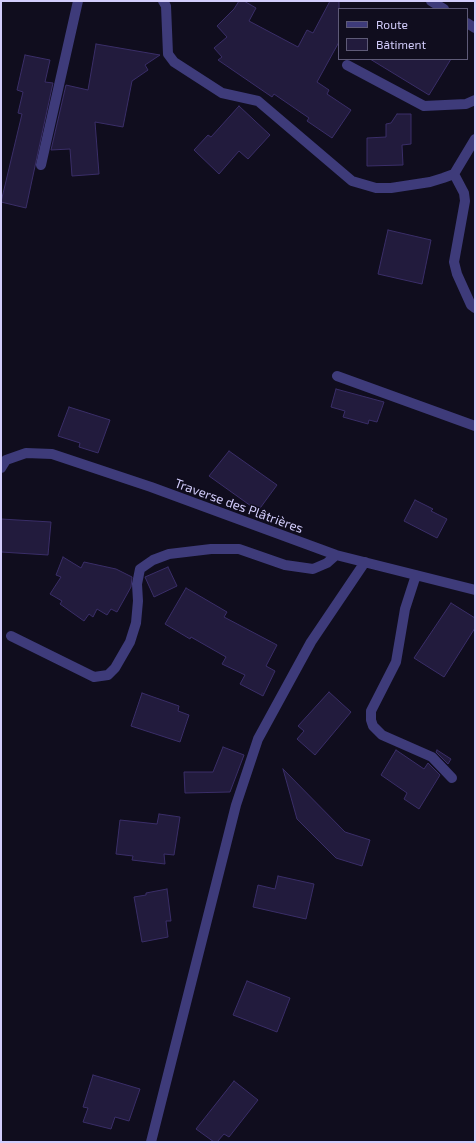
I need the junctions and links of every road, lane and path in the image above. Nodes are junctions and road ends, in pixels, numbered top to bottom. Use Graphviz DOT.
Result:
graph roads {
  1 [pos="78,1"];
  2 [pos="163,1"];
  3 [pos="431,1"];
  4 [pos="442,8"];
  5 [pos="347,65"];
  6 [pos="475,100"];
  7 [pos="475,139"];
  8 [pos="41,165"];
  9 [pos="454,174"];
  10 [pos="475,308"];
  11 [pos="337,376"];
  12 [pos="475,426"];
  13 [pos="1,468"];
  14 [pos="336,555"];
  15 [pos="365,562"];
  16 [pos="416,575"];
  17 [pos="475,590"];
  18 [pos="11,636"];
  19 [pos="452,778"];
  20 [pos="151,1142"];
  1 -- 8 [label="street"];
  2 -- 9 [label="street"];
  3 -- 4 [label="street"];
  5 -- 6 [label="street"];
  7 -- 9 [label="street"];
  9 -- 10 [label="street"];
  11 -- 12 [label="street"];
  13 -- 14 [label="street, Traverse des Plâtrières"];
  14 -- 15 [label="street, Traverse des Plâtrières"];
  14 -- 18 [label="street"];
  15 -- 16 [label="street, Traverse des Plâtrières"];
  15 -- 20 [label="street"];
  16 -- 17 [label="street, Traverse des Plâtrières"];
  16 -- 19 [label="street"];
}
